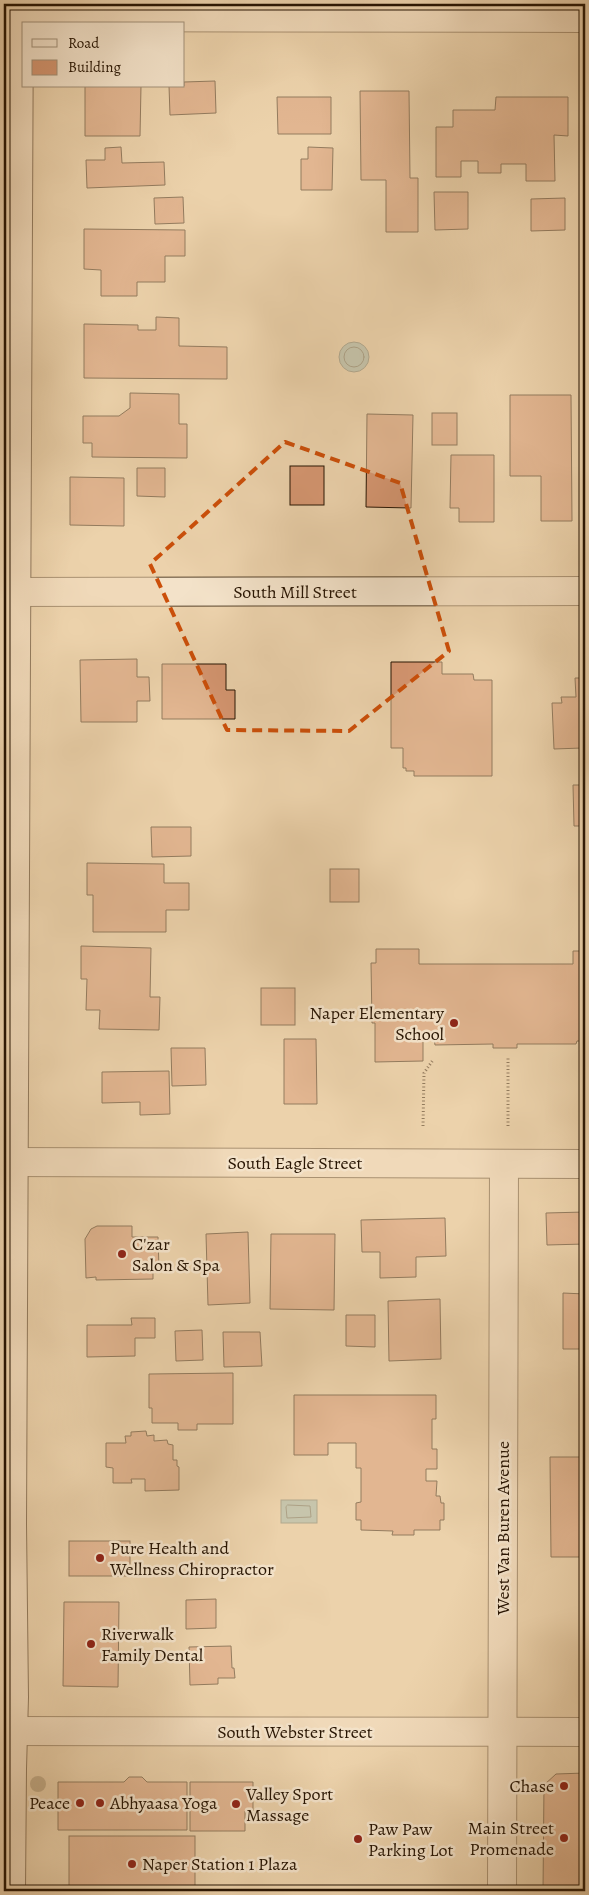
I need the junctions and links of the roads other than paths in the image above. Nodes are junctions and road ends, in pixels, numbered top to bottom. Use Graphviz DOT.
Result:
graph roads {
  1 [pos="524,11"];
  2 [pos="14,13"];
  3 [pos="585,18"];
  4 [pos="585,591"];
  5 [pos="10,592"];
  6 [pos="8,1162"];
  7 [pos="504,1164"];
  8 [pos="585,1164"];
  9 [pos="8,1731"];
  10 [pos="502,1732"];
  11 [pos="585,1732"];
  12 [pos="11,1891"];
  13 [pos="502,1891"];
  1 -- 2 [label="street"];
  1 -- 3 [label="street"];
  2 -- 5 [label="street"];
  4 -- 5 [label="street, South Mill Street"];
  5 -- 6 [label="street"];
  6 -- 7 [label="street, South Eagle Street"];
  6 -- 9 [label="street"];
  7 -- 8 [label="street, South Eagle Street"];
  7 -- 10 [label="street, West Van Buren Avenue"];
  9 -- 10 [label="street, South Webster Street"];
  9 -- 12 [label="street"];
  10 -- 11 [label="street, South Webster Street"];
  10 -- 13 [label="street, West Van Buren Avenue"];
}
